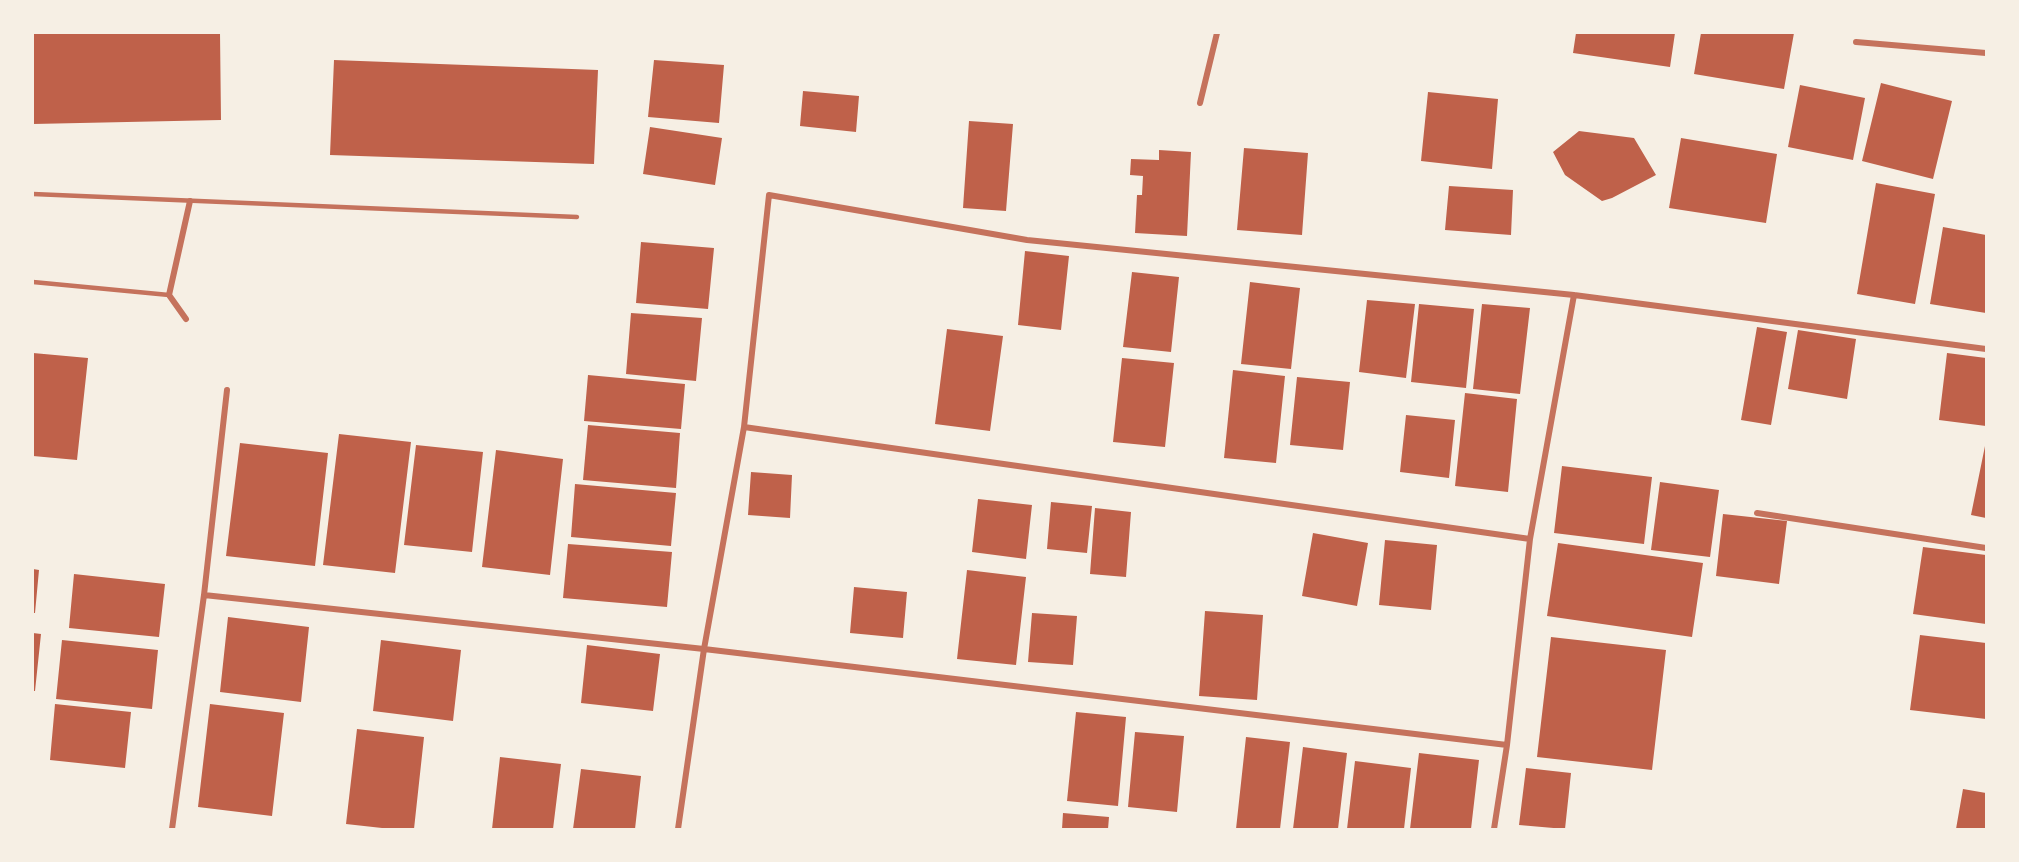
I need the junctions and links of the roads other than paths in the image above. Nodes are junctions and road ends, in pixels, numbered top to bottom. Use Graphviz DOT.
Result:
graph roads {
  1 [pos="1217,33"];
  2 [pos="1856,42"];
  3 [pos="1986,53"];
  4 [pos="1200,103"];
  5 [pos="33,194"];
  6 [pos="190,201"];
  7 [pos="577,217"];
  8 [pos="33,282"];
  9 [pos="169,295"];
  10 [pos="1574,295"];
  11 [pos="186,320"];
  12 [pos="1986,349"];
  13 [pos="227,390"];
  14 [pos="744,427"];
  15 [pos="1757,513"];
  16 [pos="1530,539"];
  17 [pos="1986,548"];
  18 [pos="204,595"];
  19 [pos="704,649"];
  20 [pos="1507,745"];
  21 [pos="172,829"];
  22 [pos="678,829"];
  23 [pos="1494,829"];
  1 -- 4 [label="street"];
  2 -- 3 [label="street"];
  5 -- 6 [label="lane"];
  6 -- 7 [label="lane"];
  6 -- 9 [label="street"];
  8 -- 9 [label="lane"];
  9 -- 11 [label="street"];
  10 -- 12 [label="street"];
  10 -- 14 [label="street"];
  10 -- 16 [label="street"];
  13 -- 18 [label="street"];
  14 -- 16 [label="street"];
  14 -- 19 [label="street"];
  15 -- 17 [label="street"];
  16 -- 20 [label="street"];
  18 -- 19 [label="street"];
  18 -- 21 [label="street"];
  19 -- 20 [label="street"];
  19 -- 22 [label="street"];
  20 -- 23 [label="street"];
}
